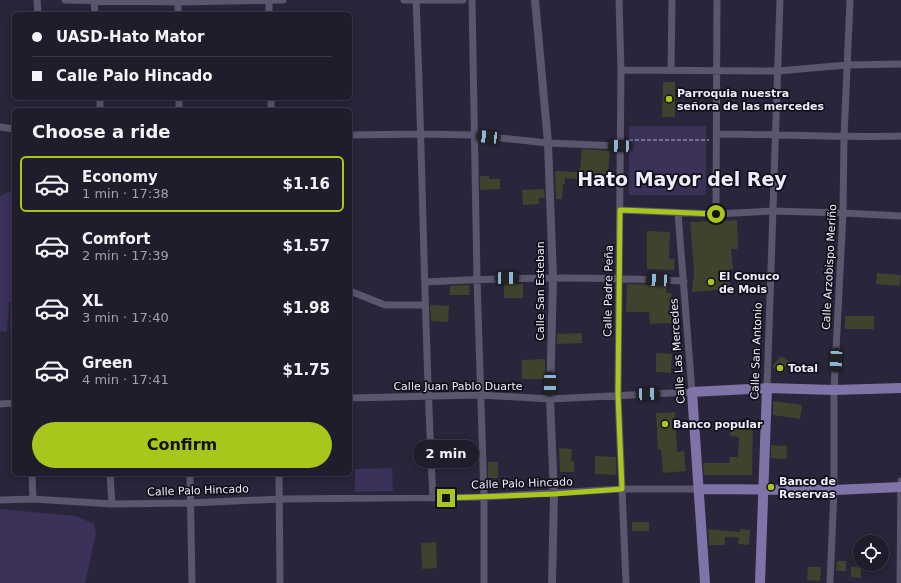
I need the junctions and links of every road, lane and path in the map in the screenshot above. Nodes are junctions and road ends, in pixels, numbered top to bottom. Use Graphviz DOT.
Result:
graph roads {
  1 [pos="37,0"];
  2 [pos="64,0"];
  3 [pos="94,0"];
  4 [pos="269,0"];
  5 [pos="283,0"];
  6 [pos="404,0"];
  7 [pos="416,0"];
  8 [pos="463,0"];
  9 [pos="472,0"];
  10 [pos="535,0"];
  11 [pos="619,0"];
  12 [pos="672,0"];
  13 [pos="717,0"];
  14 [pos="780,0"];
  15 [pos="850,0"];
  16 [pos="178,1"];
  17 [pos="38,12"];
  18 [pos="95,12"];
  19 [pos="178,12"];
  20 [pos="269,12"];
  21 [pos="901,64"];
  22 [pos="847,65"];
  23 [pos="621,70"];
  24 [pos="671,70"];
  25 [pos="718,70"];
  26 [pos="778,72"];
  27 [pos="0,127"];
  28 [pos="12,129"];
  29 [pos="421,134"];
  30 [pos="776,134"];
  31 [pos="352,135"];
  32 [pos="473,135"];
  33 [pos="901,136"];
  34 [pos="717,137"];
  35 [pos="844,137"];
  36 [pos="548,143"];
  37 [pos="621,143"];
  38 [pos="620,210"];
  39 [pos="773,212"];
  40 [pos="678,213"];
  41 [pos="843,213"];
  42 [pos="716,214"];
  43 [pos="901,216"];
  44 [pos="552,278"];
  45 [pos="620,278"];
  46 [pos="477,279"];
  47 [pos="684,281"];
  48 [pos="425,282"];
  49 [pos="352,292"];
  50 [pos="426,305"];
  51 [pos="767,388"];
  52 [pos="901,388"];
  53 [pos="834,390"];
  54 [pos="692,392"];
  55 [pos="618,395"];
  56 [pos="480,396"];
  57 [pos="427,397"];
  58 [pos="352,398"];
  59 [pos="550,399"];
  60 [pos="12,403"];
  61 [pos="0,404"];
  62 [pos="32,476"];
  63 [pos="110,476"];
  64 [pos="190,476"];
  65 [pos="280,476"];
  66 [pos="901,482"];
  67 [pos="901,487"];
  68 [pos="622,489"];
  69 [pos="700,490"];
  70 [pos="764,490"];
  71 [pos="834,490"];
  72 [pos="554,494"];
  73 [pos="484,497"];
  74 [pos="281,498"];
  75 [pos="433,498"];
  76 [pos="33,499"];
  77 [pos="0,500"];
  78 [pos="190,503"];
  79 [pos="112,504"];
  80 [pos="901,533"];
  81 [pos="192,583"];
  82 [pos="280,583"];
  83 [pos="484,583"];
  84 [pos="552,583"];
  85 [pos="626,583"];
  86 [pos="705,583"];
  87 [pos="760,583"];
  88 [pos="830,583"];
  89 [pos="900,583"];
  1 -- 17 [label="street"];
  2 -- 3 [label="street"];
  3 -- 16 [label="street"];
  3 -- 18 [label="street"];
  4 -- 5 [label="street"];
  4 -- 16 [label="street"];
  4 -- 20 [label="street"];
  6 -- 7 [label="street"];
  7 -- 8 [label="street"];
  7 -- 29 [label="street"];
  9 -- 32 [label="street"];
  10 -- 36 [label="street, Calle San Esteban"];
  11 -- 23 [label="street, Calle Padre Peña"];
  12 -- 24 [label="street"];
  13 -- 25 [label="street"];
  14 -- 26 [label="street, Calle San Antonio"];
  15 -- 22 [label="street, Calle Arzobispo Meriño"];
  16 -- 19 [label="street"];
  21 -- 22 [label="street"];
  22 -- 26 [label="street"];
  22 -- 35 [label="street, Calle Arzobispo Meriño"];
  23 -- 24 [label="street"];
  23 -- 37 [label="street, Calle Padre Peña"];
  24 -- 25 [label="street"];
  25 -- 26 [label="street"];
  25 -- 34 [label="street"];
  26 -- 30 [label="street, Calle San Antonio"];
  27 -- 28 [label="street"];
  29 -- 31 [label="street"];
  29 -- 32 [label="street"];
  29 -- 48 [label="street"];
  30 -- 34 [label="street"];
  30 -- 35 [label="street"];
  30 -- 39 [label="street, Calle San Antonio"];
  32 -- 36 [label="street"];
  32 -- 46 [label="street"];
  33 -- 35 [label="street"];
  34 -- 37 [label="path"];
  34 -- 42 [label="street"];
  35 -- 41 [label="street, Calle Arzobispo Meriño"];
  36 -- 37 [label="street"];
  36 -- 44 [label="street, Calle San Esteban"];
  37 -- 38 [label="street, Calle Padre Peña"];
  38 -- 40 [label="street"];
  38 -- 45 [label="street, Calle Padre Peña"];
  39 -- 41 [label="street"];
  39 -- 42 [label="street"];
  39 -- 51 [label="street, Calle San Antonio"];
  40 -- 42 [label="street"];
  40 -- 47 [label="street, Calle Las Mercedes"];
  41 -- 43 [label="street"];
  41 -- 53 [label="street, Calle Arzobispo Meriño"];
  44 -- 45 [label="street"];
  44 -- 46 [label="street"];
  44 -- 59 [label="street, Calle San Esteban"];
  45 -- 47 [label="street"];
  45 -- 55 [label="street, Calle Padre Peña"];
  46 -- 48 [label="street"];
  46 -- 56 [label="street"];
  47 -- 54 [label="street, Calle Las Mercedes"];
  48 -- 50 [label="street"];
  49 -- 50 [label="street"];
  50 -- 57 [label="street"];
  51 -- 53 [label="main road, Calle Juan Pablo Duarte"];
  51 -- 54 [label="main road, Calle Juan Pablo Duarte"];
  51 -- 70 [label="main road, Calle San Antonio"];
  52 -- 53 [label="main road, Calle Juan Pablo Duarte"];
  53 -- 71 [label="street, Calle Arzobispo Meriño"];
  54 -- 55 [label="street, Calle Juan Pablo Duarte"];
  54 -- 69 [label="main road, Calle Las Mercedes"];
  55 -- 59 [label="street, Calle Juan Pablo Duarte"];
  55 -- 68 [label="street, Calle Padre Peña"];
  56 -- 57 [label="street, Calle Juan Pablo Duarte"];
  56 -- 59 [label="street, Calle Juan Pablo Duarte"];
  56 -- 73 [label="street"];
  57 -- 58 [label="street, Calle Juan Pablo Duarte"];
  57 -- 75 [label="street"];
  59 -- 72 [label="street, Calle San Esteban"];
  60 -- 61 [label="street"];
  62 -- 76 [label="street"];
  63 -- 79 [label="street"];
  64 -- 78 [label="street"];
  65 -- 74 [label="street"];
  66 -- 67 [label="street"];
  67 -- 71 [label="main road, Calle Palo Hincado"];
  67 -- 80 [label="street"];
  68 -- 69 [label="street, Calle Palo Hincado"];
  68 -- 72 [label="street, Calle Palo Hincado"];
  68 -- 85 [label="street, Calle Padre Peña"];
  69 -- 70 [label="main road, Calle Palo Hincado"];
  69 -- 86 [label="main road, Calle Las Mercedes"];
  70 -- 71 [label="main road, Calle Palo Hincado"];
  70 -- 87 [label="main road, Calle San Antonio"];
  71 -- 88 [label="street, Calle Arzobispo Meriño"];
  72 -- 73 [label="street, Calle Palo Hincado"];
  72 -- 84 [label="street, Calle San Esteban"];
  73 -- 75 [label="street, Calle Palo Hincado"];
  73 -- 83 [label="street"];
  74 -- 75 [label="street, Calle Palo Hincado"];
  74 -- 78 [label="street, Calle Palo Hincado"];
  74 -- 82 [label="street"];
  76 -- 77 [label="street, Calle Palo Hincado"];
  76 -- 79 [label="street, Calle Palo Hincado"];
  78 -- 79 [label="street, Calle Palo Hincado"];
  78 -- 81 [label="street"];
  80 -- 89 [label="street"];
}
